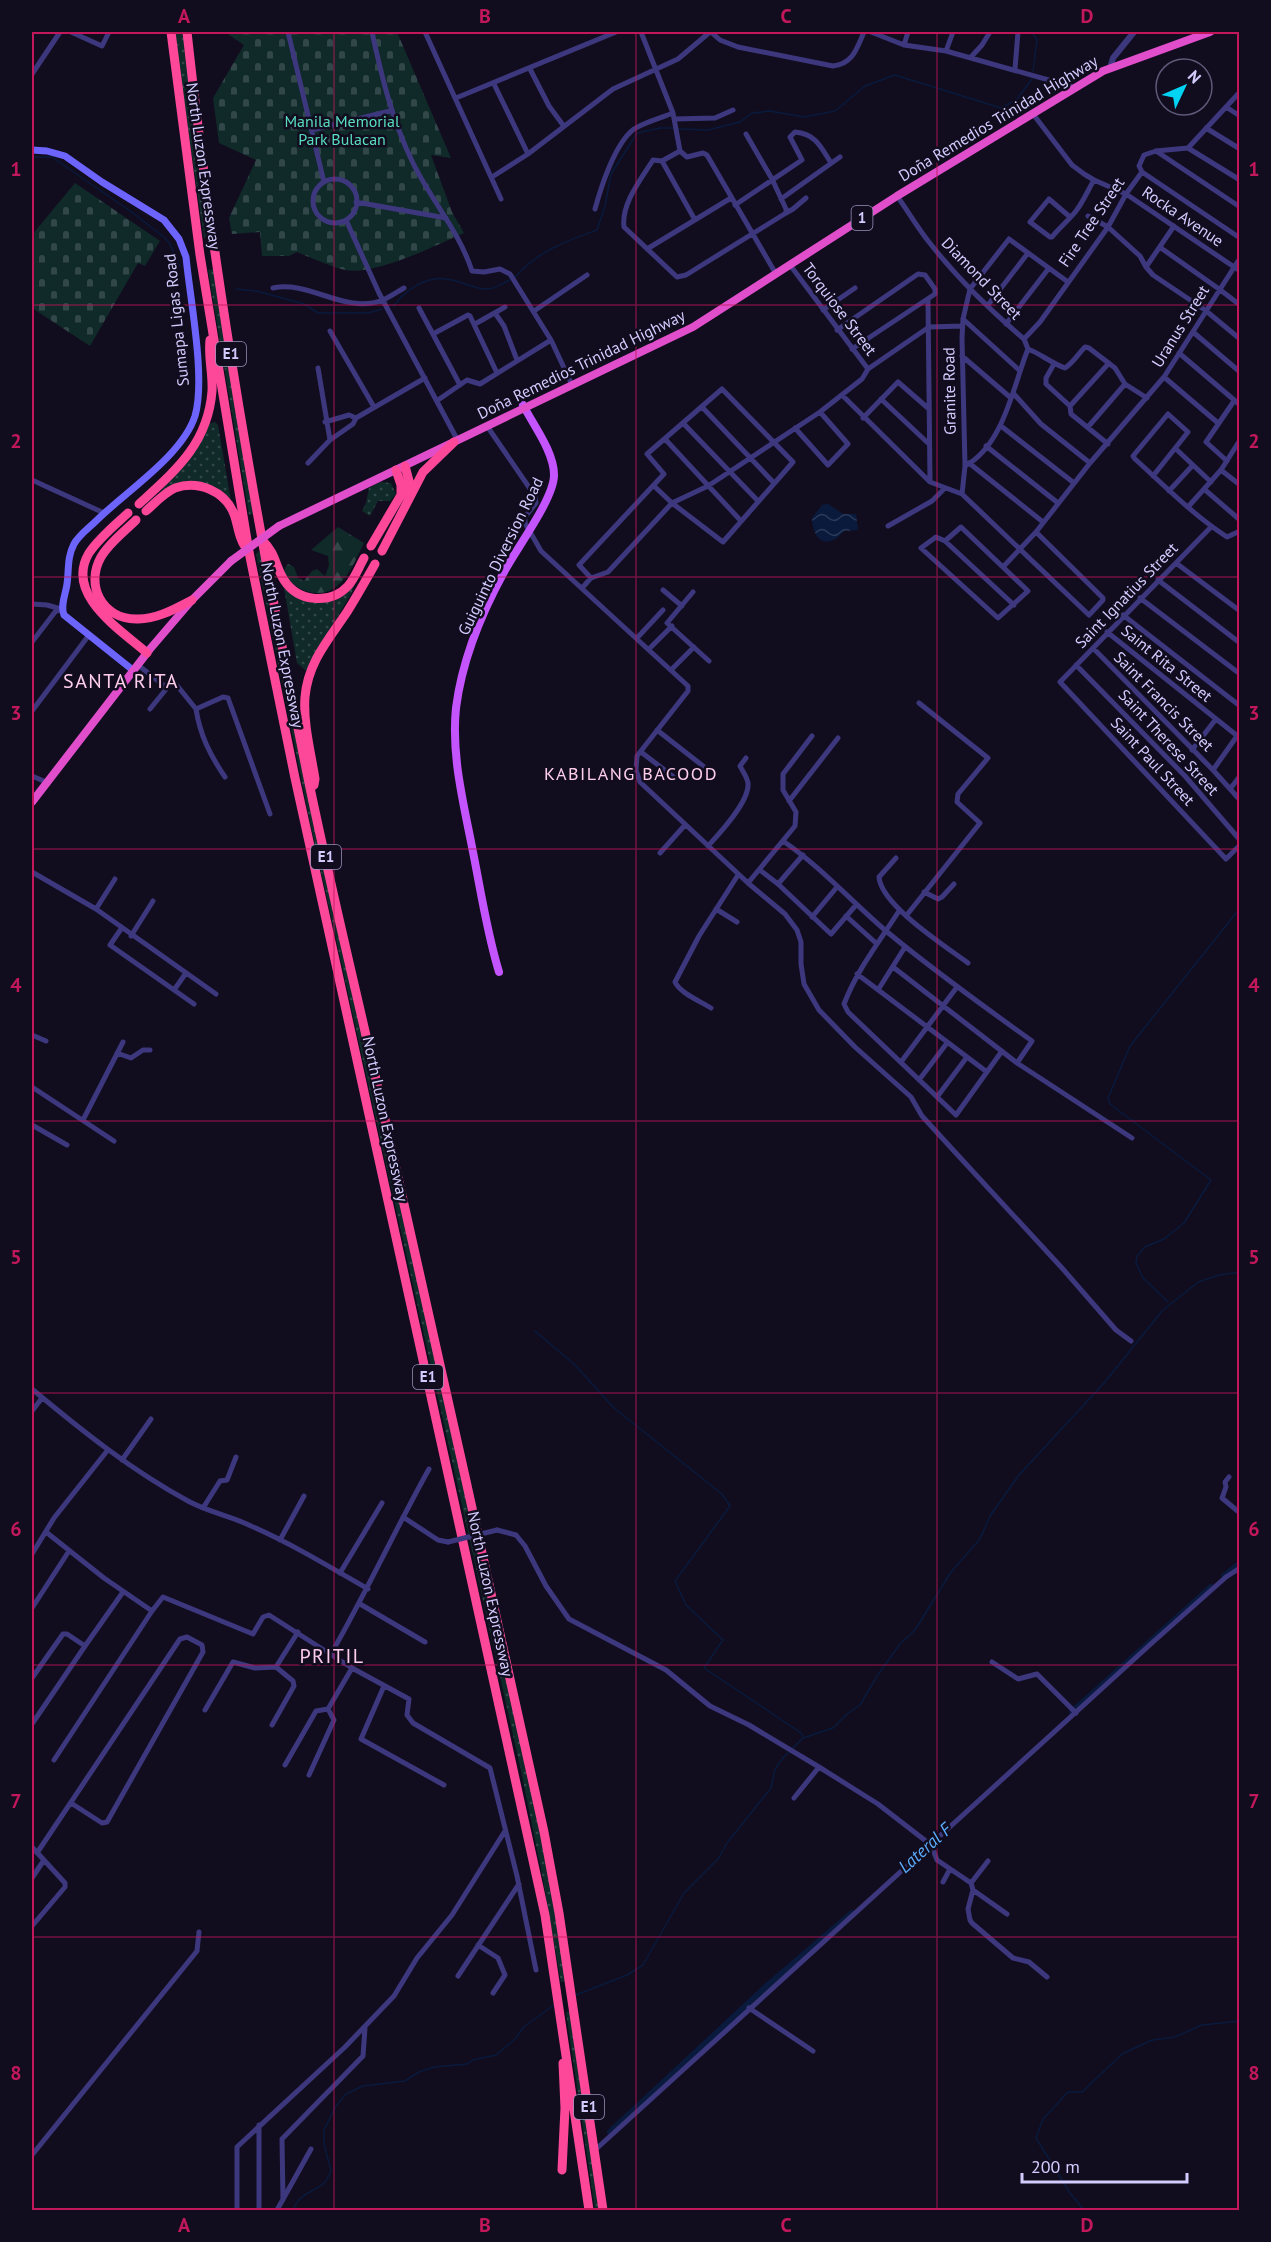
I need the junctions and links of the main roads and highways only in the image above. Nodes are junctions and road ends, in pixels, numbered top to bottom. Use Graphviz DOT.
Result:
graph roads {
  1 [pos="171,32"];
  2 [pos="187,32"];
  3 [pos="1210,32"];
  4 [pos="32,150"];
  5 [pos="212,329"];
  6 [pos="523,405"];
  7 [pos="456,441"];
  8 [pos="400,468"];
  9 [pos="408,499"];
  10 [pos="128,513"];
  11 [pos="136,520"];
  12 [pos="262,540"];
  13 [pos="371,546"];
  14 [pos="382,551"];
  15 [pos="249,552"];
  16 [pos="364,558"];
  17 [pos="375,564"];
  18 [pos="192,600"];
  19 [pos="113,613"];
  20 [pos="149,651"];
  21 [pos="136,668"];
  22 [pos="312,793"];
  23 [pos="32,802"];
  24 [pos="499,972"];
  25 [pos="560,2013"];
  26 [pos="562,2170"];
  27 [pos="589,2211"];
  28 [pos="603,2211"];
  1 -- 5 [label="highway, North Luzon Expressway / E1"];
  2 -- 12 [label="highway, North Luzon Expressway / E1"];
  3 -- 7 [label="highway, Doña Remedios Trinidad Highway / 1"];
  4 -- 21 [label="main road, Sumapa Ligas Road"];
  5 -- 15 [label="highway, North Luzon Expressway / E1"];
  5 -- 15 [label="highway"];
  6 -- 24 [label="main road, Guiguinto Diversion Road"];
  7 -- 8 [label="highway, Doña Remedios Trinidad Highway / 1"];
  7 -- 9 [label="highway"];
  8 -- 9 [label="highway"];
  8 -- 13 [label="highway"];
  8 -- 18 [label="highway, Doña Remedios Trinidad Highway / 1, bridge"];
  9 -- 14 [label="highway"];
  10 -- 20 [label="highway"];
  11 -- 19 [label="highway"];
  12 -- 16 [label="highway"];
  12 -- 22 [label="highway, North Luzon Expressway / E1"];
  15 -- 25 [label="highway, North Luzon Expressway / E1"];
  17 -- 22 [label="highway"];
  18 -- 19 [label="highway"];
  18 -- 20 [label="highway, Doña Remedios Trinidad Highway / 1"];
  19 -- 20 [label="highway"];
  20 -- 21 [label="highway, Doña Remedios Trinidad Highway / 1"];
  21 -- 23 [label="highway, Doña Remedios Trinidad Highway / 1"];
  22 -- 28 [label="highway, North Luzon Expressway / E1"];
  25 -- 26 [label="highway"];
  25 -- 27 [label="highway, North Luzon Expressway / E1"];
}
